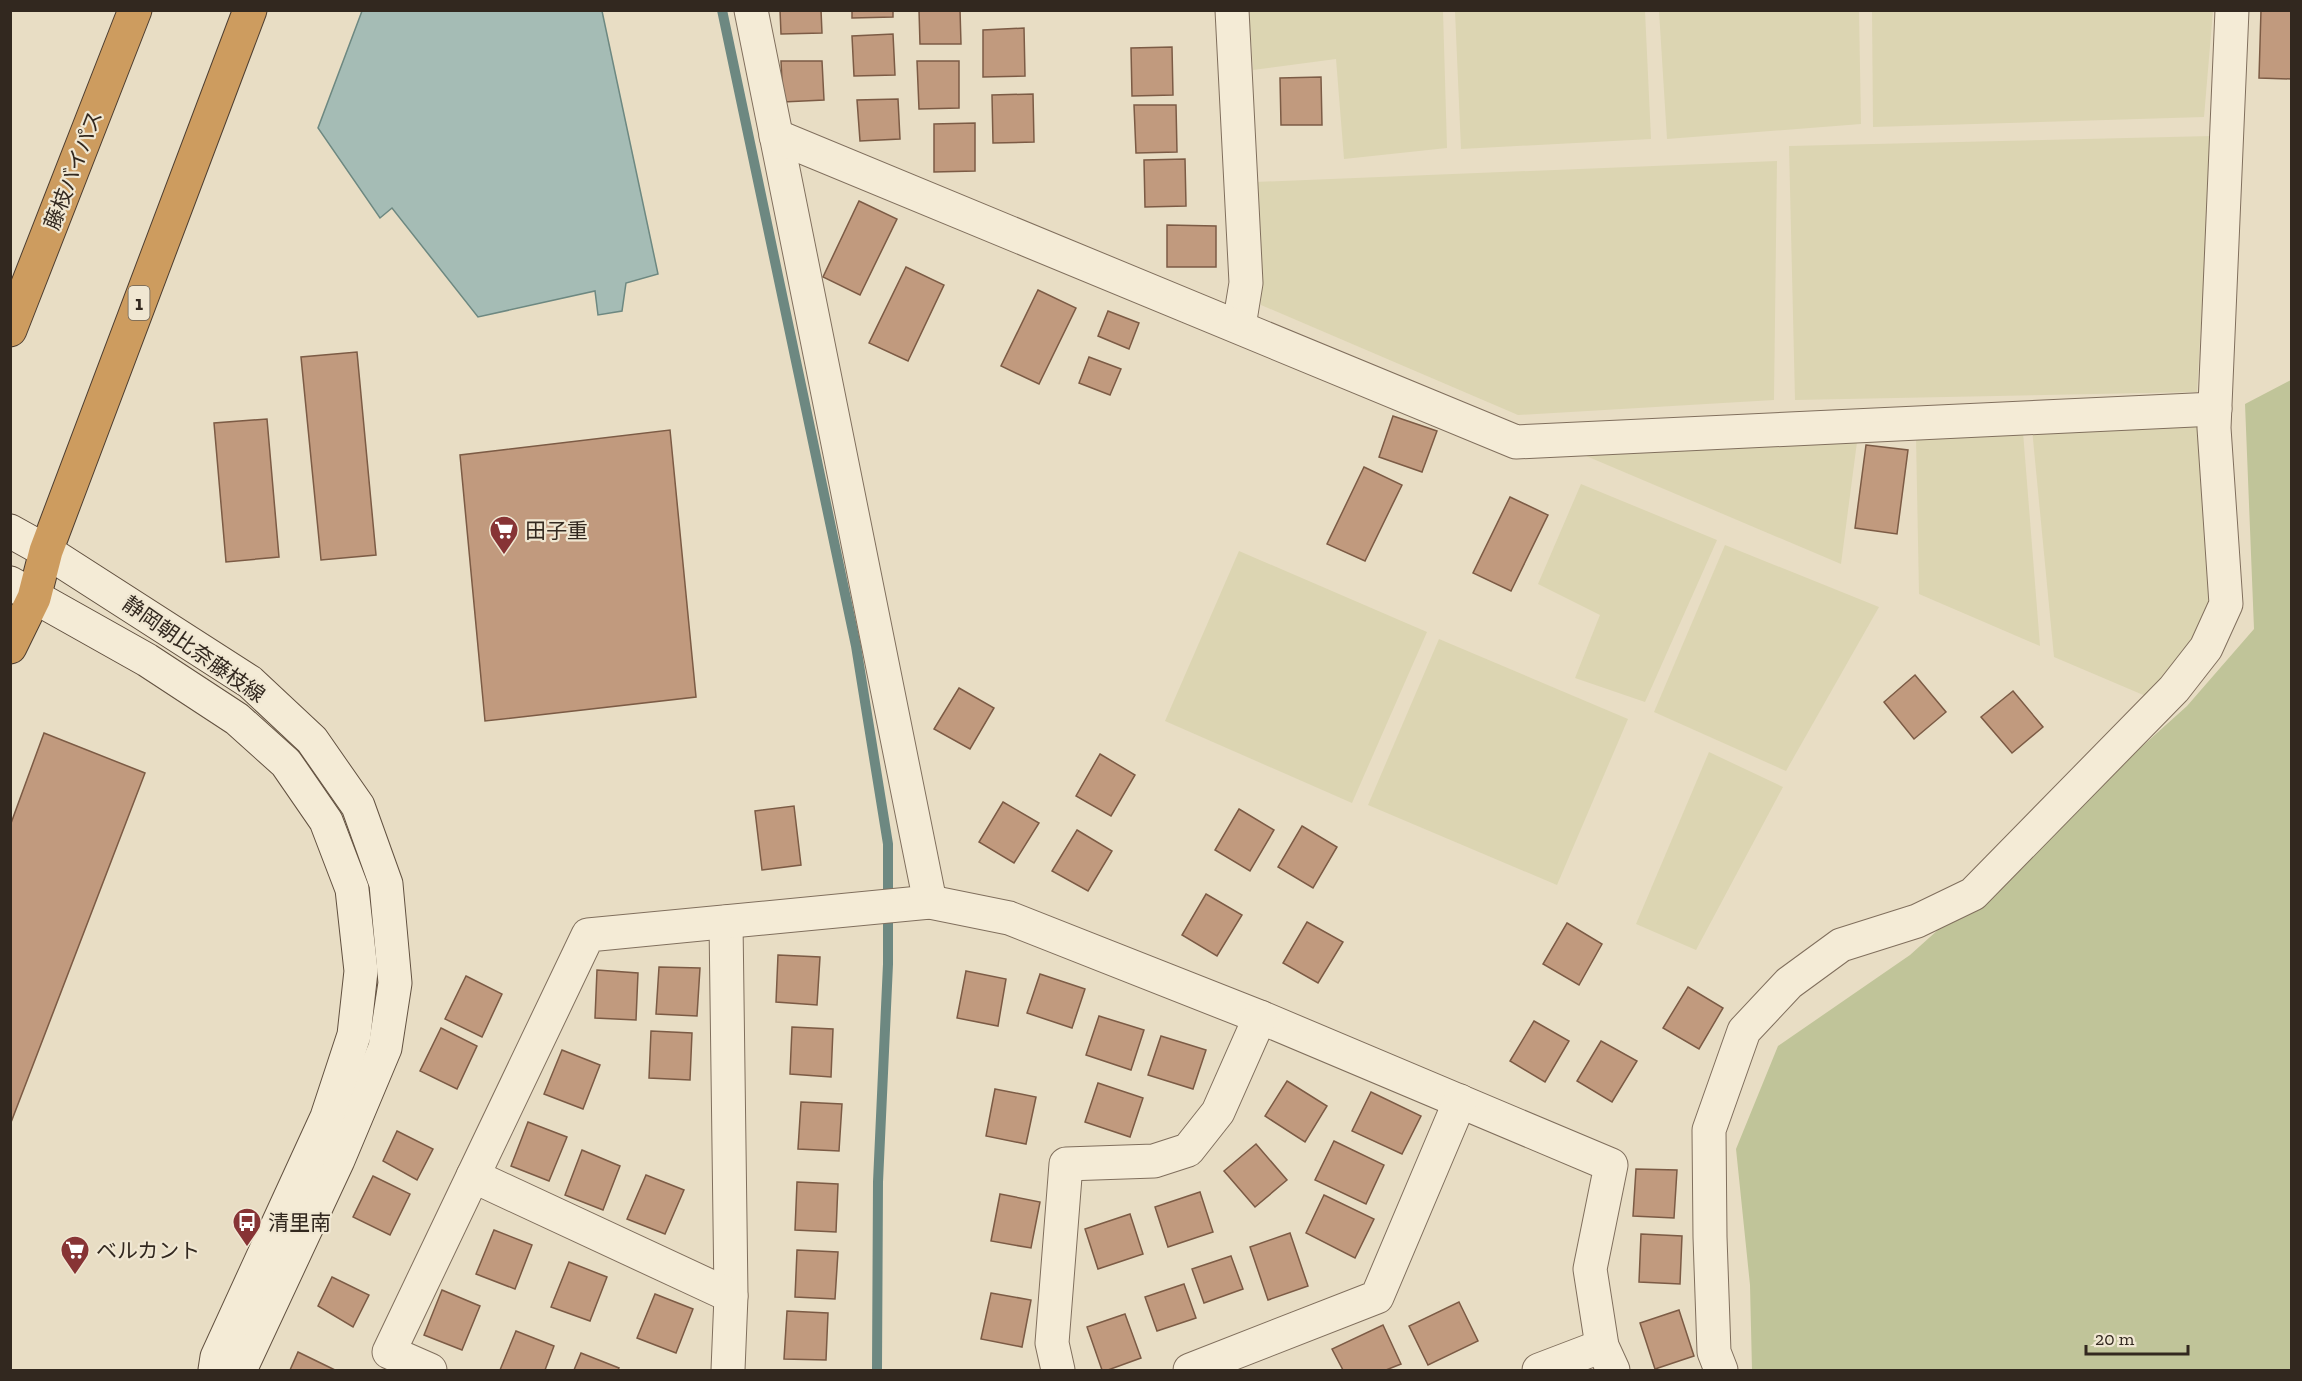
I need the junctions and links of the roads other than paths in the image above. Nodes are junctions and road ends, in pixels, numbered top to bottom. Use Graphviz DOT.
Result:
graph roads {
  1 [pos="135,10"];
  2 [pos="250,10"];
  3 [pos="751,10"];
  4 [pos="1232,10"];
  5 [pos="2232,10"];
  6 [pos="776,136"];
  7 [pos="1239,326"];
  8 [pos="10,330"];
  9 [pos="2215,409"];
  10 [pos="10,531"];
  11 [pos="46,550"];
  12 [pos="22,591"];
  13 [pos="10,647"];
  14 [pos="930,902"];
  15 [pos="726,922"];
  16 [pos="1260,1017"];
  17 [pos="1460,1101"];
  18 [pos="473,1176"];
  19 [pos="731,1296"];
  20 [pos="1607,1358"];
  21 [pos="215,1371"];
  22 [pos="240,1371"];
  23 [pos="430,1371"];
  24 [pos="728,1371"];
  25 [pos="1058,1371"];
  26 [pos="1190,1371"];
  27 [pos="1539,1371"];
  28 [pos="1721,1371"];
  1 -- 8 [label="highway, 藤枝バイパス"];
  2 -- 11 [label="highway, 1"];
  3 -- 6 [label="street"];
  4 -- 7 [label="street"];
  5 -- 9 [label="street"];
  6 -- 7 [label="street"];
  6 -- 14 [label="street"];
  7 -- 9 [label="street"];
  9 -- 28 [label="street"];
  10 -- 11 [label="street, 静岡朝比奈藤枝線"];
  11 -- 12 [label="highway, 1"];
  11 -- 22 [label="street, 静岡朝比奈藤枝線"];
  12 -- 13 [label="highway, 1"];
  12 -- 21 [label="street, 静岡朝比奈藤枝線"];
  14 -- 15 [label="street"];
  14 -- 16 [label="street"];
  15 -- 18 [label="street"];
  15 -- 19 [label="street"];
  16 -- 17 [label="street"];
  16 -- 25 [label="street"];
  17 -- 20 [label="street"];
  17 -- 26 [label="street"];
  18 -- 19 [label="street"];
  18 -- 23 [label="street"];
  19 -- 24 [label="street"];
  20 -- 27 [label="street"];
}
